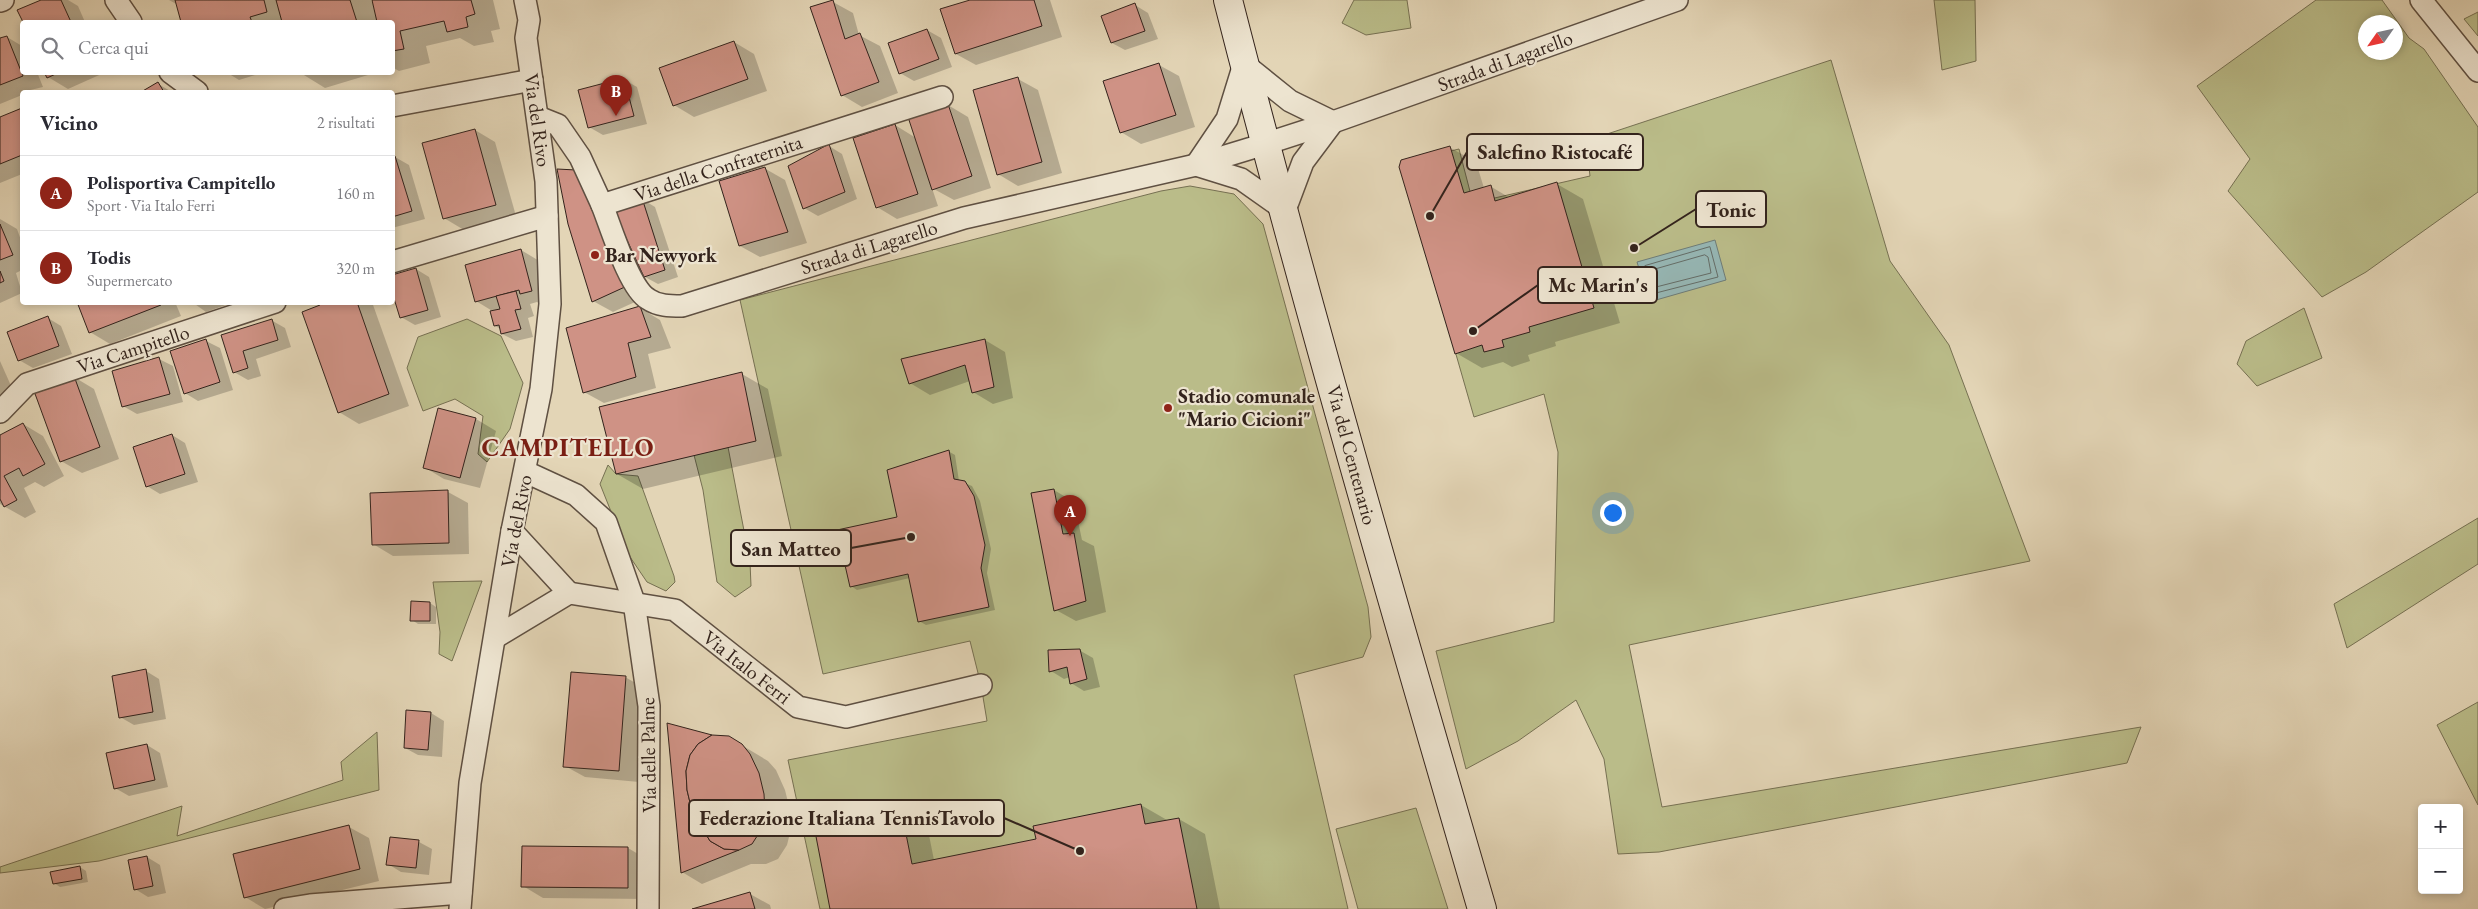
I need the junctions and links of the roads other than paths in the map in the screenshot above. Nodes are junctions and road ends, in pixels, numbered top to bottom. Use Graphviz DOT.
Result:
graph roads {
  1 [pos="116,0"];
  2 [pos="525,0"];
  3 [pos="1228,0"];
  4 [pos="1677,0"];
  5 [pos="2421,0"];
  6 [pos="130,20"];
  7 [pos="1244,64"];
  8 [pos="2478,71"];
  9 [pos="174,75"];
  10 [pos="532,80"];
  11 [pos="194,90"];
  12 [pos="942,97"];
  13 [pos="395,105"];
  14 [pos="538,117"];
  15 [pos="1333,122"];
  16 [pos="1265,144"];
  17 [pos="1196,164"];
  18 [pos="602,205"];
  19 [pos="1284,210"];
  20 [pos="547,216"];
  21 [pos="397,256"];
  22 [pos="267,305"];
  23 [pos="0,412"];
  24 [pos="526,472"];
  25 [pos="512,531"];
  26 [pos="569,593"];
  27 [pos="634,602"];
  28 [pos="496,637"];
  29 [pos="981,685"];
  30 [pos="460,901"];
  31 [pos="285,909"];
  32 [pos="648,909"];
  33 [pos="1482,909"];
  1 -- 6 [label="street"];
  2 -- 10 [label="street, Via del Rivo"];
  3 -- 7 [label="street, Via del Centenario"];
  4 -- 15 [label="street, Strada di Lagarello"];
  5 -- 8 [label="street"];
  7 -- 15 [label="street"];
  7 -- 16 [label="street, Via del Centenario"];
  7 -- 17 [label="street"];
  9 -- 11 [label="street"];
  10 -- 13 [label="street"];
  10 -- 14 [label="street, Via del Rivo"];
  12 -- 18 [label="street, Via della Confraternita"];
  14 -- 18 [label="street"];
  14 -- 20 [label="street, Via del Rivo"];
  15 -- 16 [label="street, Strada di Lagarello"];
  15 -- 19 [label="street"];
  16 -- 17 [label="street, Strada di Lagarello"];
  16 -- 19 [label="street, Via del Centenario"];
  17 -- 18 [label="street, Strada di Lagarello"];
  17 -- 19 [label="street"];
  19 -- 33 [label="street, Via del Centenario"];
  20 -- 21 [label="street"];
  20 -- 24 [label="street, Via del Rivo"];
  22 -- 23 [label="street, Via Campitello"];
  24 -- 25 [label="street, Via del Rivo"];
  24 -- 27 [label="street, Via delle Palme"];
  25 -- 26 [label="street"];
  25 -- 28 [label="street, Via del Rivo"];
  26 -- 27 [label="street"];
  26 -- 28 [label="street"];
  27 -- 29 [label="street, Via Italo Ferri"];
  27 -- 32 [label="street, Via delle Palme"];
  28 -- 30 [label="street, Via del Rivo"];
  30 -- 31 [label="street, Via del Rivo"];
}
